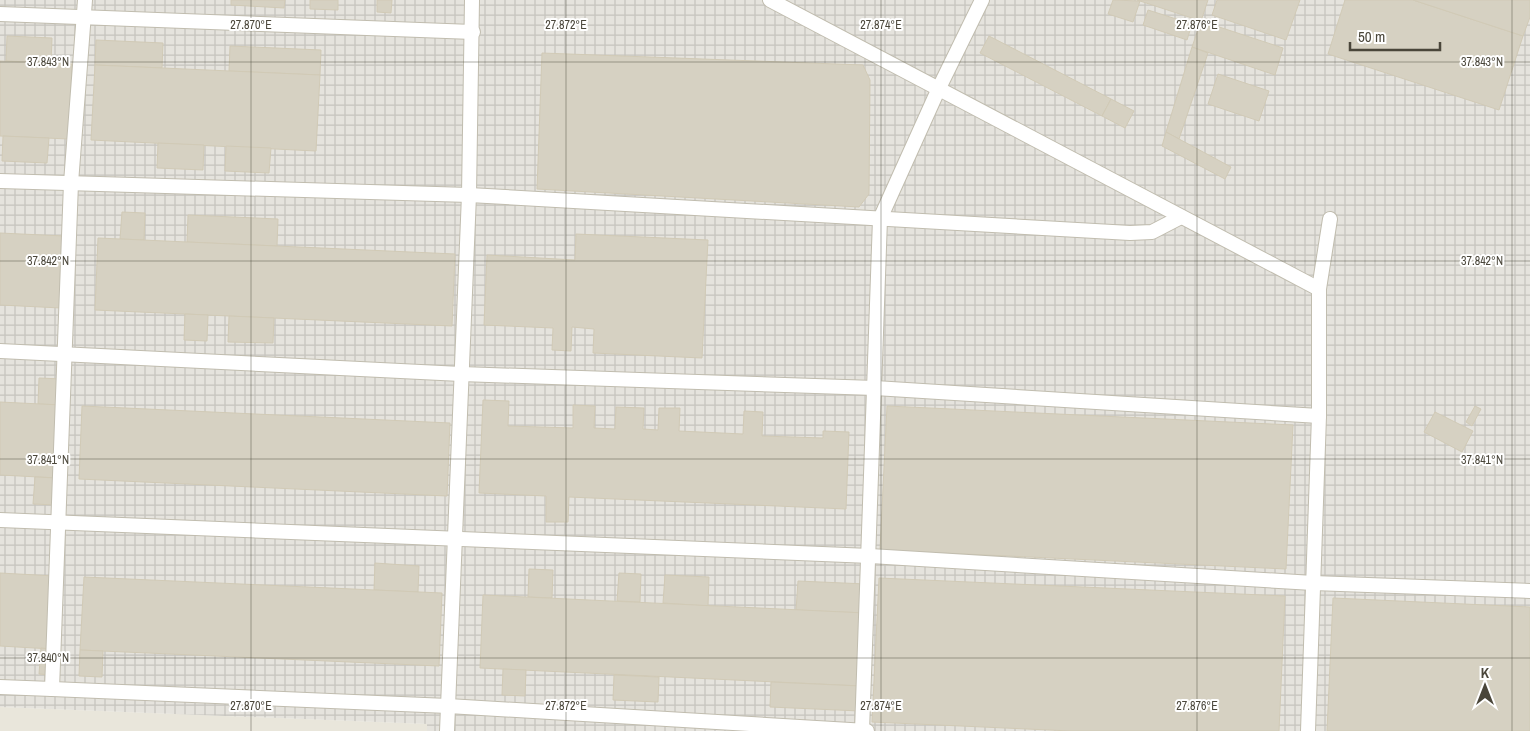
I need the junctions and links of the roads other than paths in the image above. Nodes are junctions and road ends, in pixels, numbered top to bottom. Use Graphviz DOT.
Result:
graph roads {
  1 [pos="85,0"];
  2 [pos="472,0"];
  3 [pos="770,0"];
  4 [pos="982,0"];
  5 [pos="0,14"];
  6 [pos="84,17"];
  7 [pos="473,32"];
  8 [pos="939,88"];
  9 [pos="0,181"];
  10 [pos="71,183"];
  11 [pos="468,195"];
  12 [pos="1181,217"];
  13 [pos="880,219"];
  14 [pos="1330,219"];
  15 [pos="1319,289"];
  16 [pos="0,351"];
  17 [pos="65,354"];
  18 [pos="461,374"];
  19 [pos="875,388"];
  20 [pos="1319,416"];
  21 [pos="0,520"];
  22 [pos="59,522"];
  23 [pos="454,539"];
  24 [pos="870,556"];
  25 [pos="1313,582"];
  26 [pos="1530,591"];
  27 [pos="0,687"];
  28 [pos="52,689"];
  29 [pos="448,706"];
  30 [pos="655,725"];
  31 [pos="448,731"];
  32 [pos="862,731"];
  33 [pos="866,731"];
  34 [pos="1308,731"];
  1 -- 6 [label="street"];
  2 -- 7 [label="street"];
  3 -- 8 [label="street"];
  4 -- 8 [label="street"];
  5 -- 6 [label="street"];
  6 -- 7 [label="street"];
  6 -- 10 [label="street"];
  7 -- 11 [label="street"];
  8 -- 12 [label="street"];
  8 -- 13 [label="street"];
  9 -- 10 [label="street"];
  10 -- 11 [label="street"];
  10 -- 17 [label="street"];
  11 -- 13 [label="street"];
  11 -- 18 [label="street"];
  12 -- 13 [label="street"];
  12 -- 15 [label="street"];
  13 -- 19 [label="street"];
  14 -- 15 [label="street"];
  15 -- 20 [label="street"];
  16 -- 17 [label="street"];
  17 -- 18 [label="street"];
  17 -- 22 [label="street"];
  18 -- 19 [label="street"];
  18 -- 23 [label="street"];
  19 -- 20 [label="street"];
  19 -- 24 [label="street"];
  20 -- 25 [label="street"];
  21 -- 22 [label="street"];
  22 -- 23 [label="street"];
  22 -- 28 [label="street"];
  23 -- 24 [label="street"];
  23 -- 29 [label="street"];
  24 -- 25 [label="street"];
  24 -- 32 [label="street"];
  25 -- 26 [label="street"];
  25 -- 34 [label="street"];
  27 -- 28 [label="street"];
  28 -- 29 [label="street"];
  29 -- 30 [label="street"];
  29 -- 31 [label="street"];
  30 -- 32 [label="street"];
  32 -- 33 [label="street"];
}
